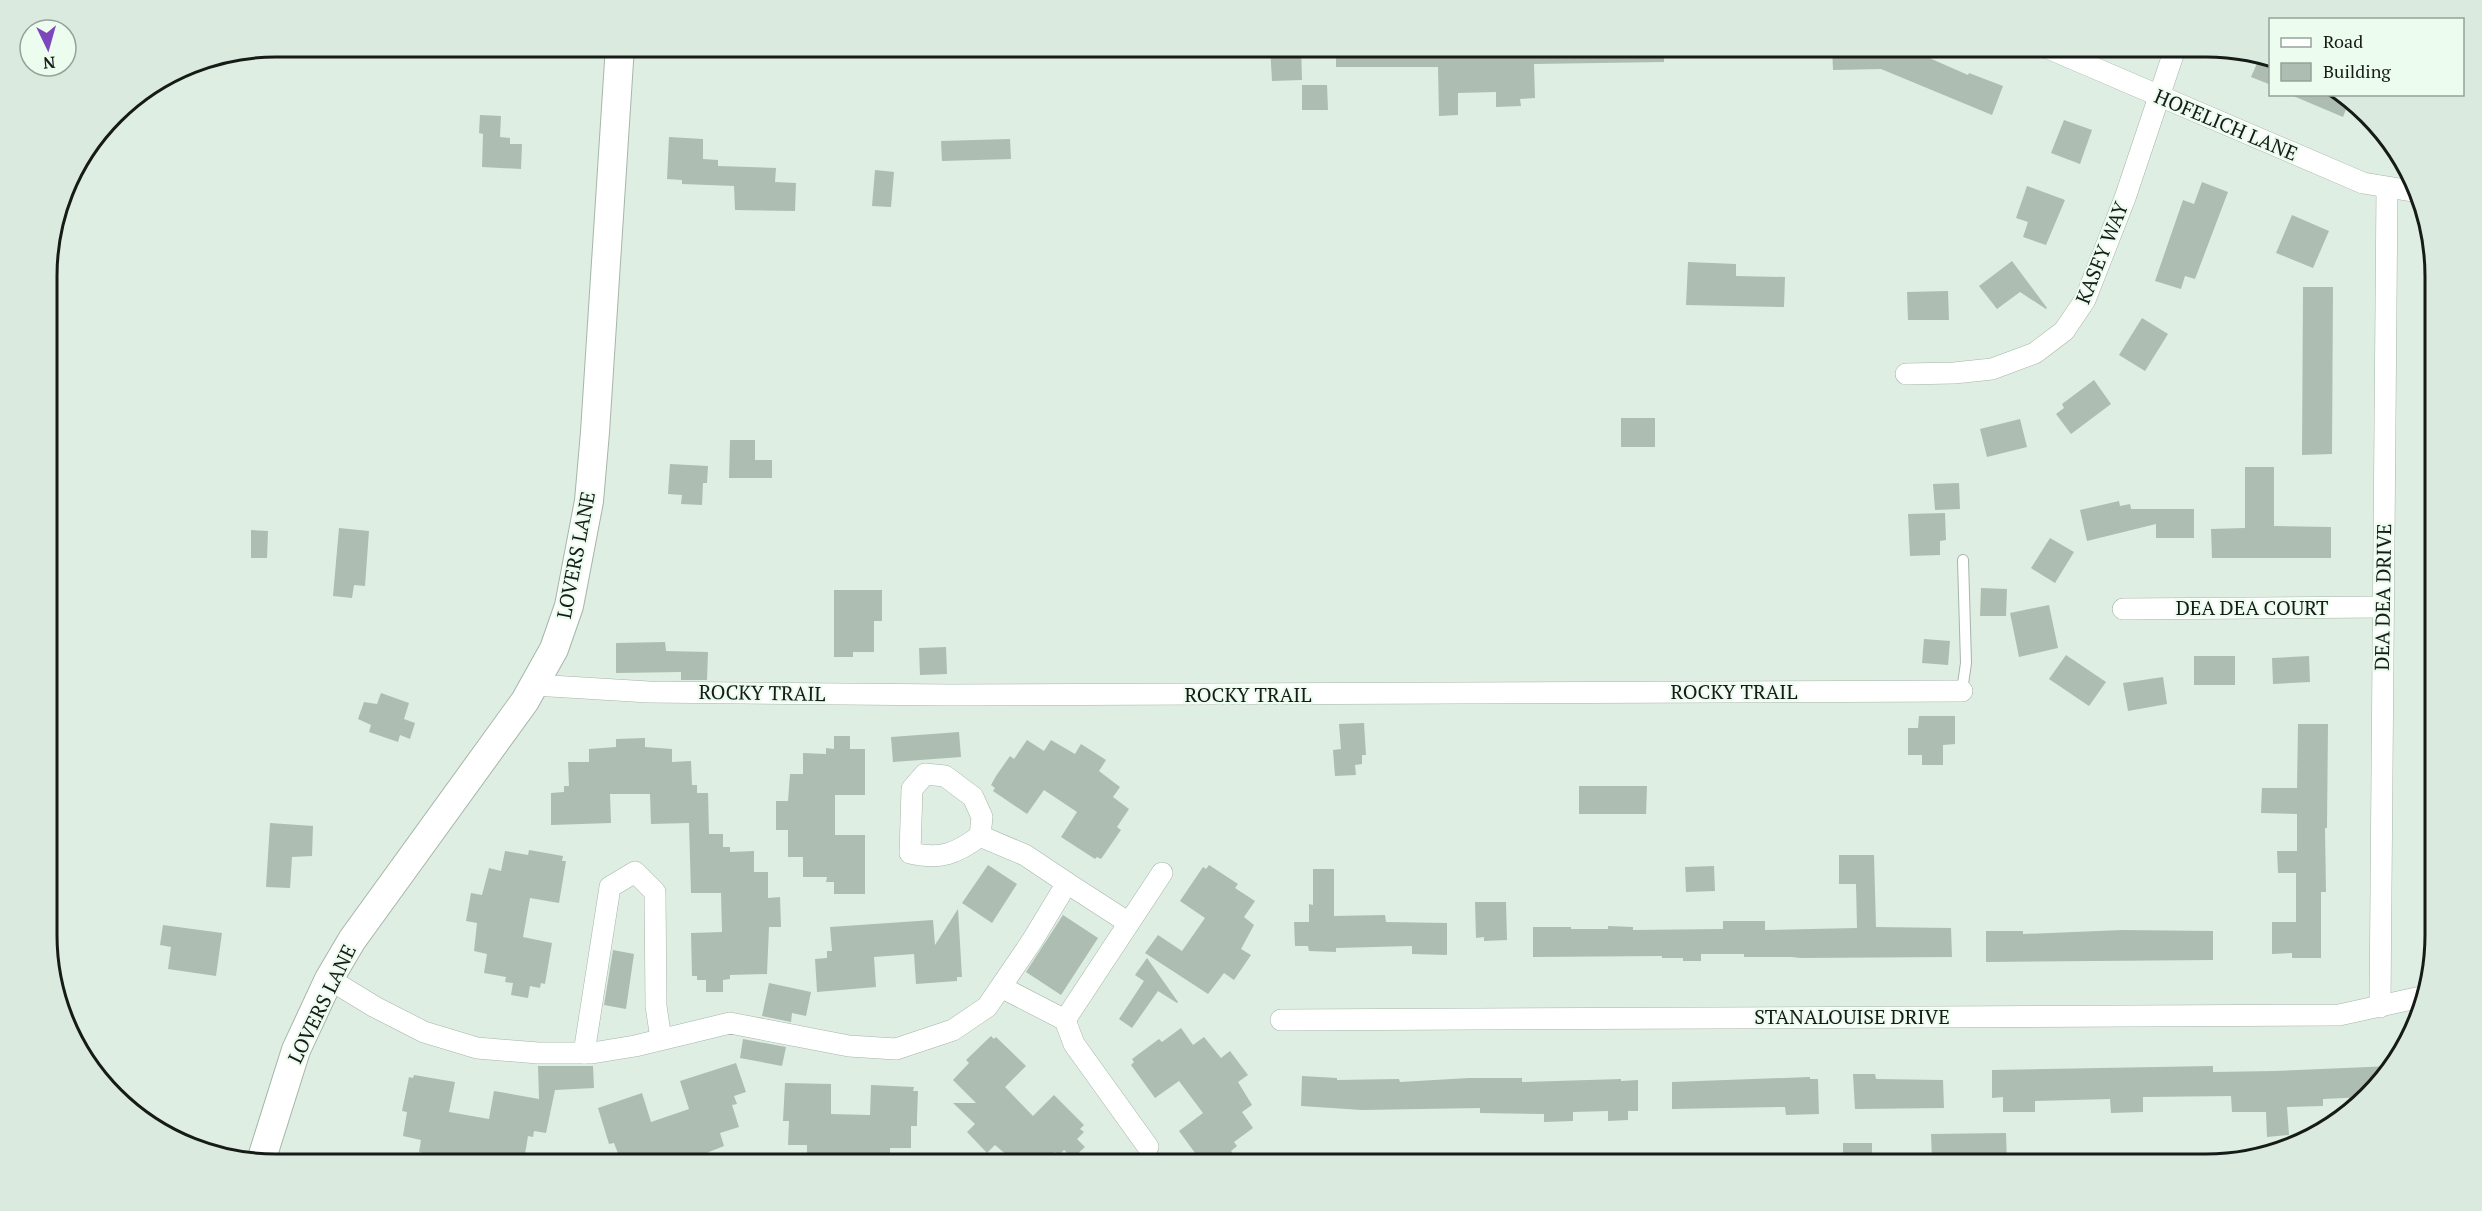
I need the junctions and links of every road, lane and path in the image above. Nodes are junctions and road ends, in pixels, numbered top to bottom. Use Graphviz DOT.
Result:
graph roads {
  1 [pos="620,57"];
  2 [pos="2068,57"];
  3 [pos="2172,57"];
  4 [pos="2159,97"];
  5 [pos="2387,188"];
  6 [pos="2407,190"];
  7 [pos="1906,374"];
  8 [pos="1964,560"];
  9 [pos="2382,607"];
  10 [pos="2123,609"];
  11 [pos="534,685"];
  12 [pos="1962,691"];
  13 [pos="980,836"];
  14 [pos="1162,873"];
  15 [pos="1067,883"];
  16 [pos="1129,923"];
  17 [pos="329,979"];
  18 [pos="1001,987"];
  19 [pos="2415,998"];
  20 [pos="2380,1007"];
  21 [pos="1065,1020"];
  22 [pos="1281,1020"];
  23 [pos="661,1039"];
  24 [pos="584,1053"];
  25 [pos="1148,1147"];
  26 [pos="263,1154"];
  1 -- 11 [label="main road, LOVERS LANE"];
  2 -- 4 [label="street, HOFELICH LANE"];
  3 -- 4 [label="street, KASEY WAY"];
  4 -- 5 [label="street, HOFELICH LANE"];
  4 -- 7 [label="street, KASEY WAY"];
  5 -- 6 [label="street, HOFELICH LANE"];
  5 -- 9 [label="street, DEA DEA DRIVE"];
  8 -- 12 [label="lane"];
  9 -- 10 [label="street, DEA DEA COURT"];
  9 -- 20 [label="street, DEA DEA DRIVE"];
  11 -- 12 [label="street, ROCKY TRAIL"];
  11 -- 17 [label="main road, LOVERS LANE"];
  13 -- 15 [label="street"];
  14 -- 16 [label="street"];
  15 -- 16 [label="street"];
  15 -- 18 [label="street"];
  16 -- 21 [label="street"];
  17 -- 24 [label="street"];
  17 -- 26 [label="main road, LOVERS LANE"];
  18 -- 21 [label="street"];
  18 -- 23 [label="street"];
  19 -- 20 [label="street, STANALOUISE DRIVE"];
  20 -- 22 [label="street, STANALOUISE DRIVE"];
  21 -- 25 [label="street"];
  23 -- 24 [label="street"];
  23 -- 24 [label="street"];
}
